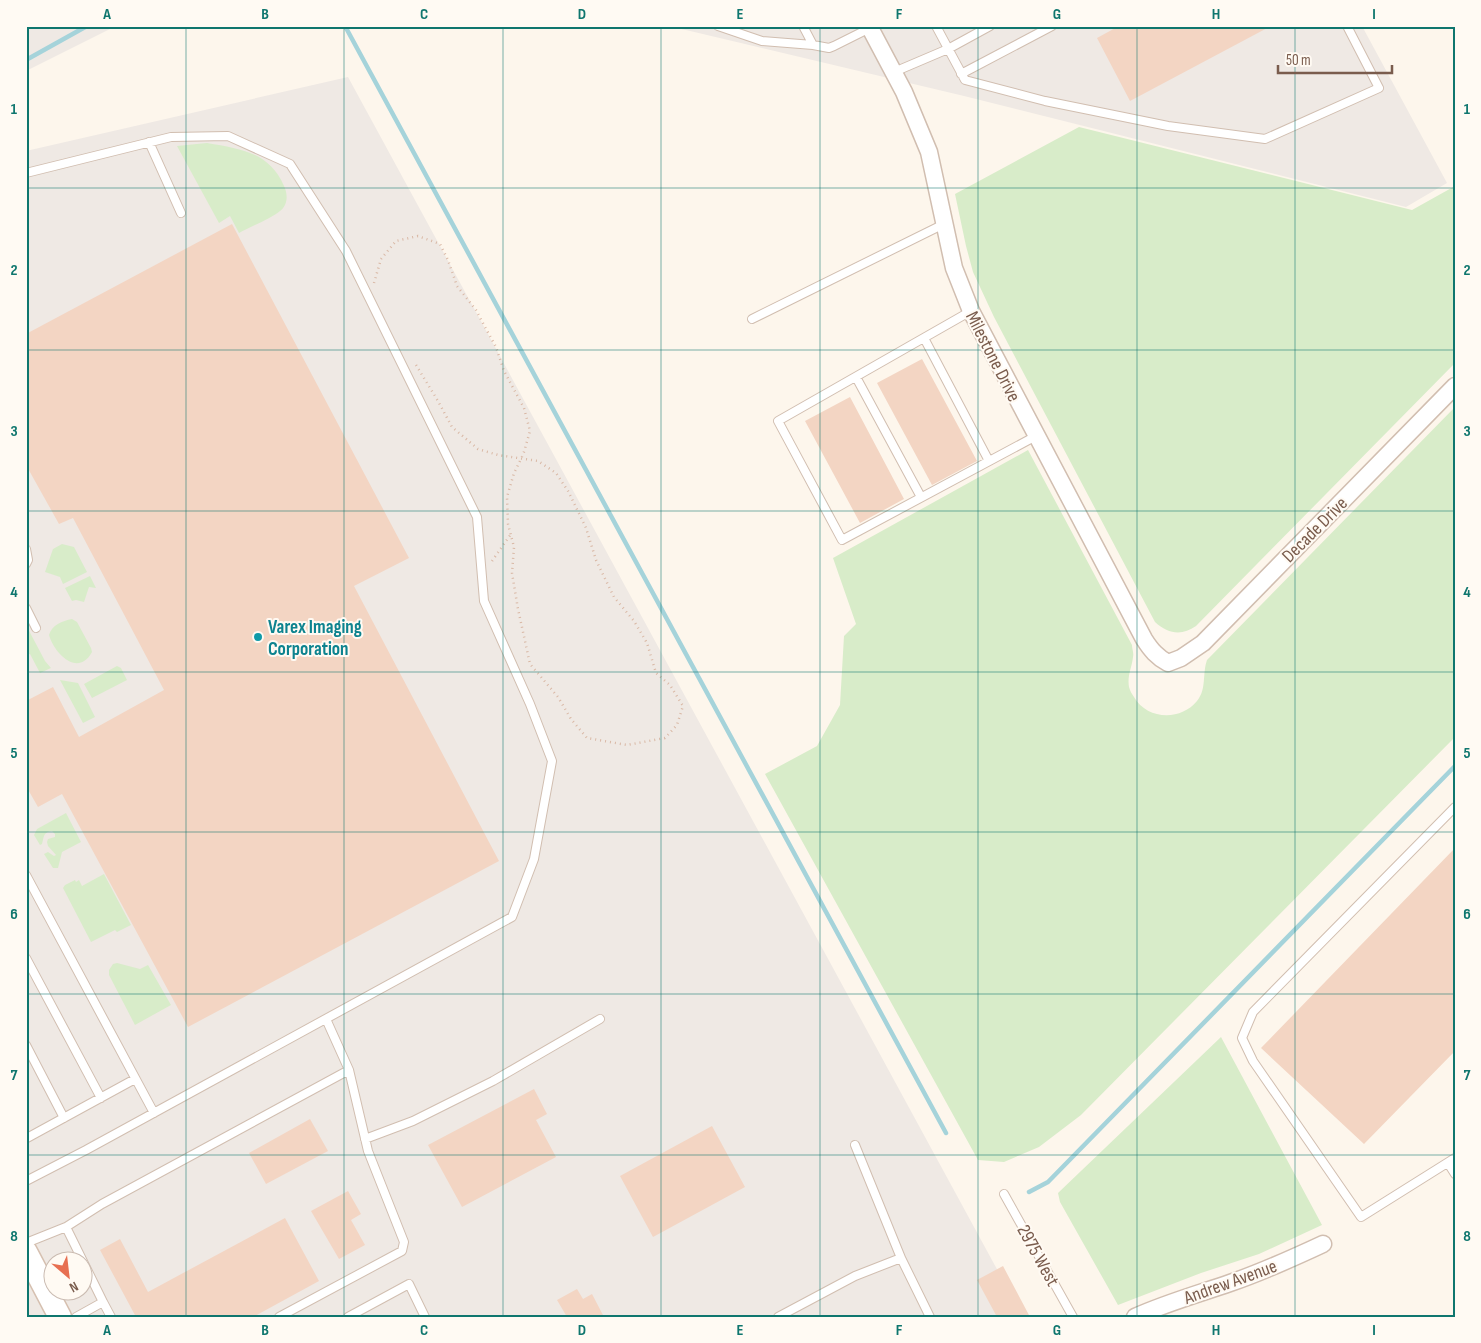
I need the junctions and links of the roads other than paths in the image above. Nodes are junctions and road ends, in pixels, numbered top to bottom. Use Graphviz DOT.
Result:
graph roads {
  1 [pos="718,26"];
  2 [pos="803,26"];
  3 [pos="936,26"];
  4 [pos="990,26"];
  5 [pos="1052,26"];
  6 [pos="1347,26"];
  7 [pos="870,27"];
  8 [pos="813,45"];
  9 [pos="948,49"];
  10 [pos="894,72"];
  11 [pos="961,74"];
  12 [pos="149,142"];
  13 [pos="26,173"];
  14 [pos="181,213"];
  15 [pos="944,224"];
  16 [pos="971,311"];
  17 [pos="752,319"];
  18 [pos="924,338"];
  19 [pos="856,377"];
  20 [pos="1455,386"];
  21 [pos="1036,436"];
  22 [pos="989,461"];
  23 [pos="921,497"];
  24 [pos="26,549"];
  25 [pos="26,564"];
  26 [pos="26,608"];
  27 [pos="36,628"];
  28 [pos="1168,663"];
  29 [pos="1455,807"];
  30 [pos="26,875"];
  31 [pos="30,891"];
  32 [pos="26,958"];
  33 [pos="326,1019"];
  34 [pos="600,1019"];
  35 [pos="26,1045"];
  36 [pos="349,1070"];
  37 [pos="135,1079"];
  38 [pos="101,1098"];
  39 [pos="154,1113"];
  40 [pos="64,1118"];
  41 [pos="26,1137"];
  42 [pos="365,1139"];
  43 [pos="855,1145"];
  44 [pos="1451,1161"];
  45 [pos="1455,1174"];
  46 [pos="26,1181"];
  47 [pos="1004,1194"];
  48 [pos="66,1226"];
  49 [pos="26,1243"];
  50 [pos="1323,1244"];
  51 [pos="26,1252"];
  52 [pos="900,1258"];
  53 [pos="103,1302"];
  54 [pos="60,1317"];
  55 [pos="76,1317"];
  56 [pos="111,1317"];
  57 [pos="279,1317"];
  58 [pos="348,1317"];
  59 [pos="426,1317"];
  60 [pos="778,1317"];
  61 [pos="930,1317"];
  62 [pos="1073,1317"];
  63 [pos="1135,1317"];
  1 -- 8 [label="lane"];
  2 -- 8 [label="lane"];
  3 -- 9 [label="lane"];
  4 -- 9 [label="lane"];
  5 -- 11 [label="lane"];
  6 -- 11 [label="lane"];
  7 -- 8 [label="lane"];
  7 -- 10 [label="street, Milestone Drive"];
  9 -- 10 [label="lane"];
  9 -- 11 [label="lane"];
  10 -- 15 [label="street, Milestone Drive"];
  12 -- 13 [label="lane"];
  12 -- 14 [label="lane"];
  12 -- 33 [label="lane"];
  15 -- 16 [label="street, Milestone Drive"];
  15 -- 17 [label="lane"];
  16 -- 18 [label="lane"];
  16 -- 21 [label="street, Milestone Drive"];
  18 -- 19 [label="lane"];
  18 -- 22 [label="lane"];
  19 -- 23 [label="lane"];
  19 -- 23 [label="lane"];
  20 -- 28 [label="street, Decade Drive"];
  21 -- 22 [label="lane"];
  21 -- 28 [label="street, Milestone Drive"];
  22 -- 23 [label="lane"];
  24 -- 25 [label="lane"];
  26 -- 27 [label="lane"];
  29 -- 44 [label="lane"];
  30 -- 31 [label="lane"];
  31 -- 37 [label="lane"];
  32 -- 38 [label="lane"];
  33 -- 36 [label="lane"];
  33 -- 39 [label="lane"];
  34 -- 42 [label="lane"];
  35 -- 40 [label="lane"];
  36 -- 42 [label="lane"];
  36 -- 48 [label="lane"];
  37 -- 38 [label="lane"];
  37 -- 39 [label="lane"];
  38 -- 40 [label="lane"];
  39 -- 46 [label="lane"];
  40 -- 41 [label="lane"];
  42 -- 57 [label="lane"];
  43 -- 52 [label="lane"];
  44 -- 45 [label="lane"];
  47 -- 62 [label="lane, 2975 West"];
  48 -- 49 [label="lane"];
  48 -- 53 [label="lane"];
  50 -- 63 [label="street, Andrew Avenue"];
  51 -- 54 [label="main road"];
  52 -- 60 [label="lane"];
  52 -- 61 [label="lane"];
  53 -- 55 [label="lane"];
  53 -- 56 [label="lane"];
  58 -- 59 [label="lane"];
}
